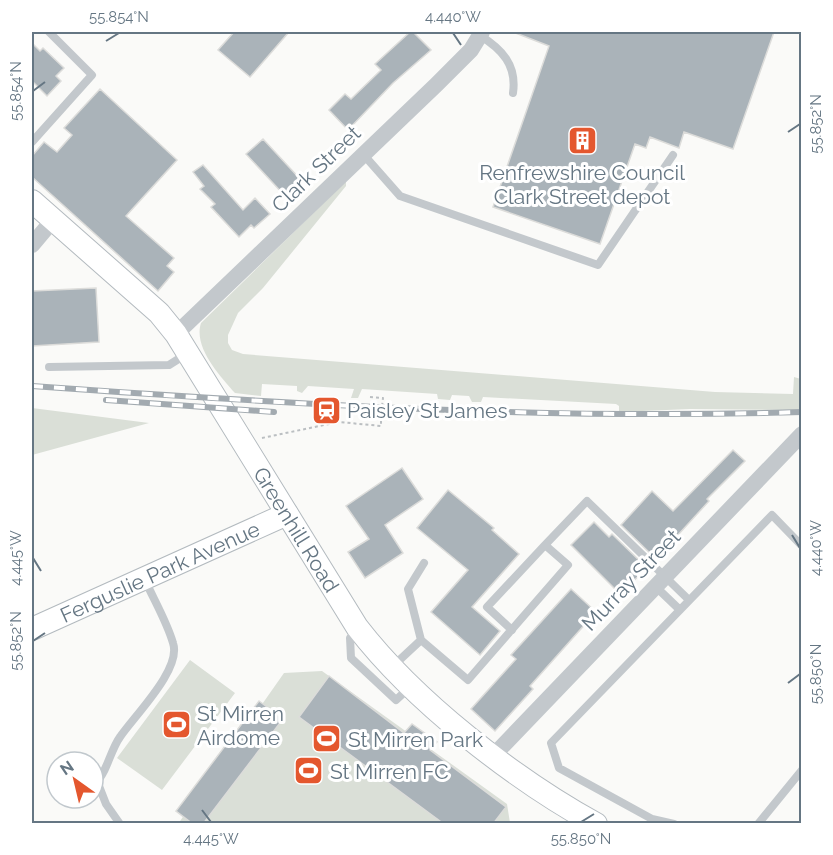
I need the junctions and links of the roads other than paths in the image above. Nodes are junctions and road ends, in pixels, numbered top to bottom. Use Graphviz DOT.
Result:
graph roads {
  1 [pos="49,32"];
  2 [pos="481,33"];
  3 [pos="513,93"];
  4 [pos="32,142"];
  5 [pos="363,154"];
  6 [pos="673,155"];
  7 [pos="32,201"];
  8 [pos="53,220"];
  9 [pos="32,245"];
  10 [pos="182,343"];
  11 [pos="49,367"];
  12 [pos="801,434"];
  13 [pos="287,514"];
  14 [pos="545,545"];
  15 [pos="801,546"];
  16 [pos="424,563"];
  17 [pos="144,579"];
  18 [pos="660,582"];
  19 [pos="689,600"];
  20 [pos="680,610"];
  21 [pos="357,627"];
  22 [pos="32,629"];
  23 [pos="512,630"];
  24 [pos="421,640"];
  25 [pos="391,667"];
  26 [pos="411,686"];
  27 [pos="493,756"];
  28 [pos="105,767"];
  29 [pos="801,770"];
  30 [pos="105,802"];
  31 [pos="120,824"];
  32 [pos="596,824"];
  33 [pos="674,824"];
  34 [pos="758,824"];
  1 -- 4 [label="lane"];
  2 -- 3 [label="lane"];
  2 -- 5 [label="street, Clark Street"];
  5 -- 6 [label="lane"];
  5 -- 10 [label="street, Clark Street"];
  7 -- 8 [label="street, Greenhill Road"];
  8 -- 9 [label="street"];
  8 -- 10 [label="street, Greenhill Road"];
  10 -- 11 [label="lane"];
  10 -- 13 [label="street, Greenhill Road"];
  12 -- 18 [label="street, Murray Street"];
  13 -- 17 [label="street, Ferguslie Park Avenue"];
  13 -- 21 [label="street, Greenhill Road"];
  14 -- 18 [label="lane"];
  14 -- 23 [label="lane"];
  14 -- 23 [label="lane"];
  15 -- 19 [label="lane"];
  16 -- 24 [label="lane"];
  17 -- 22 [label="street, Ferguslie Park Avenue"];
  17 -- 28 [label="lane"];
  18 -- 19 [label="lane"];
  18 -- 20 [label="lane"];
  18 -- 27 [label="street, Murray Street"];
  19 -- 20 [label="lane"];
  20 -- 33 [label="lane"];
  21 -- 25 [label="street, Greenhill Road"];
  21 -- 26 [label="lane"];
  23 -- 24 [label="lane"];
  24 -- 25 [label="lane"];
  25 -- 26 [label="street, Greenhill Road"];
  26 -- 27 [label="street, Greenhill Road"];
  27 -- 32 [label="street, Greenhill Road"];
  29 -- 34 [label="lane"];
  30 -- 31 [label="lane"];
}
